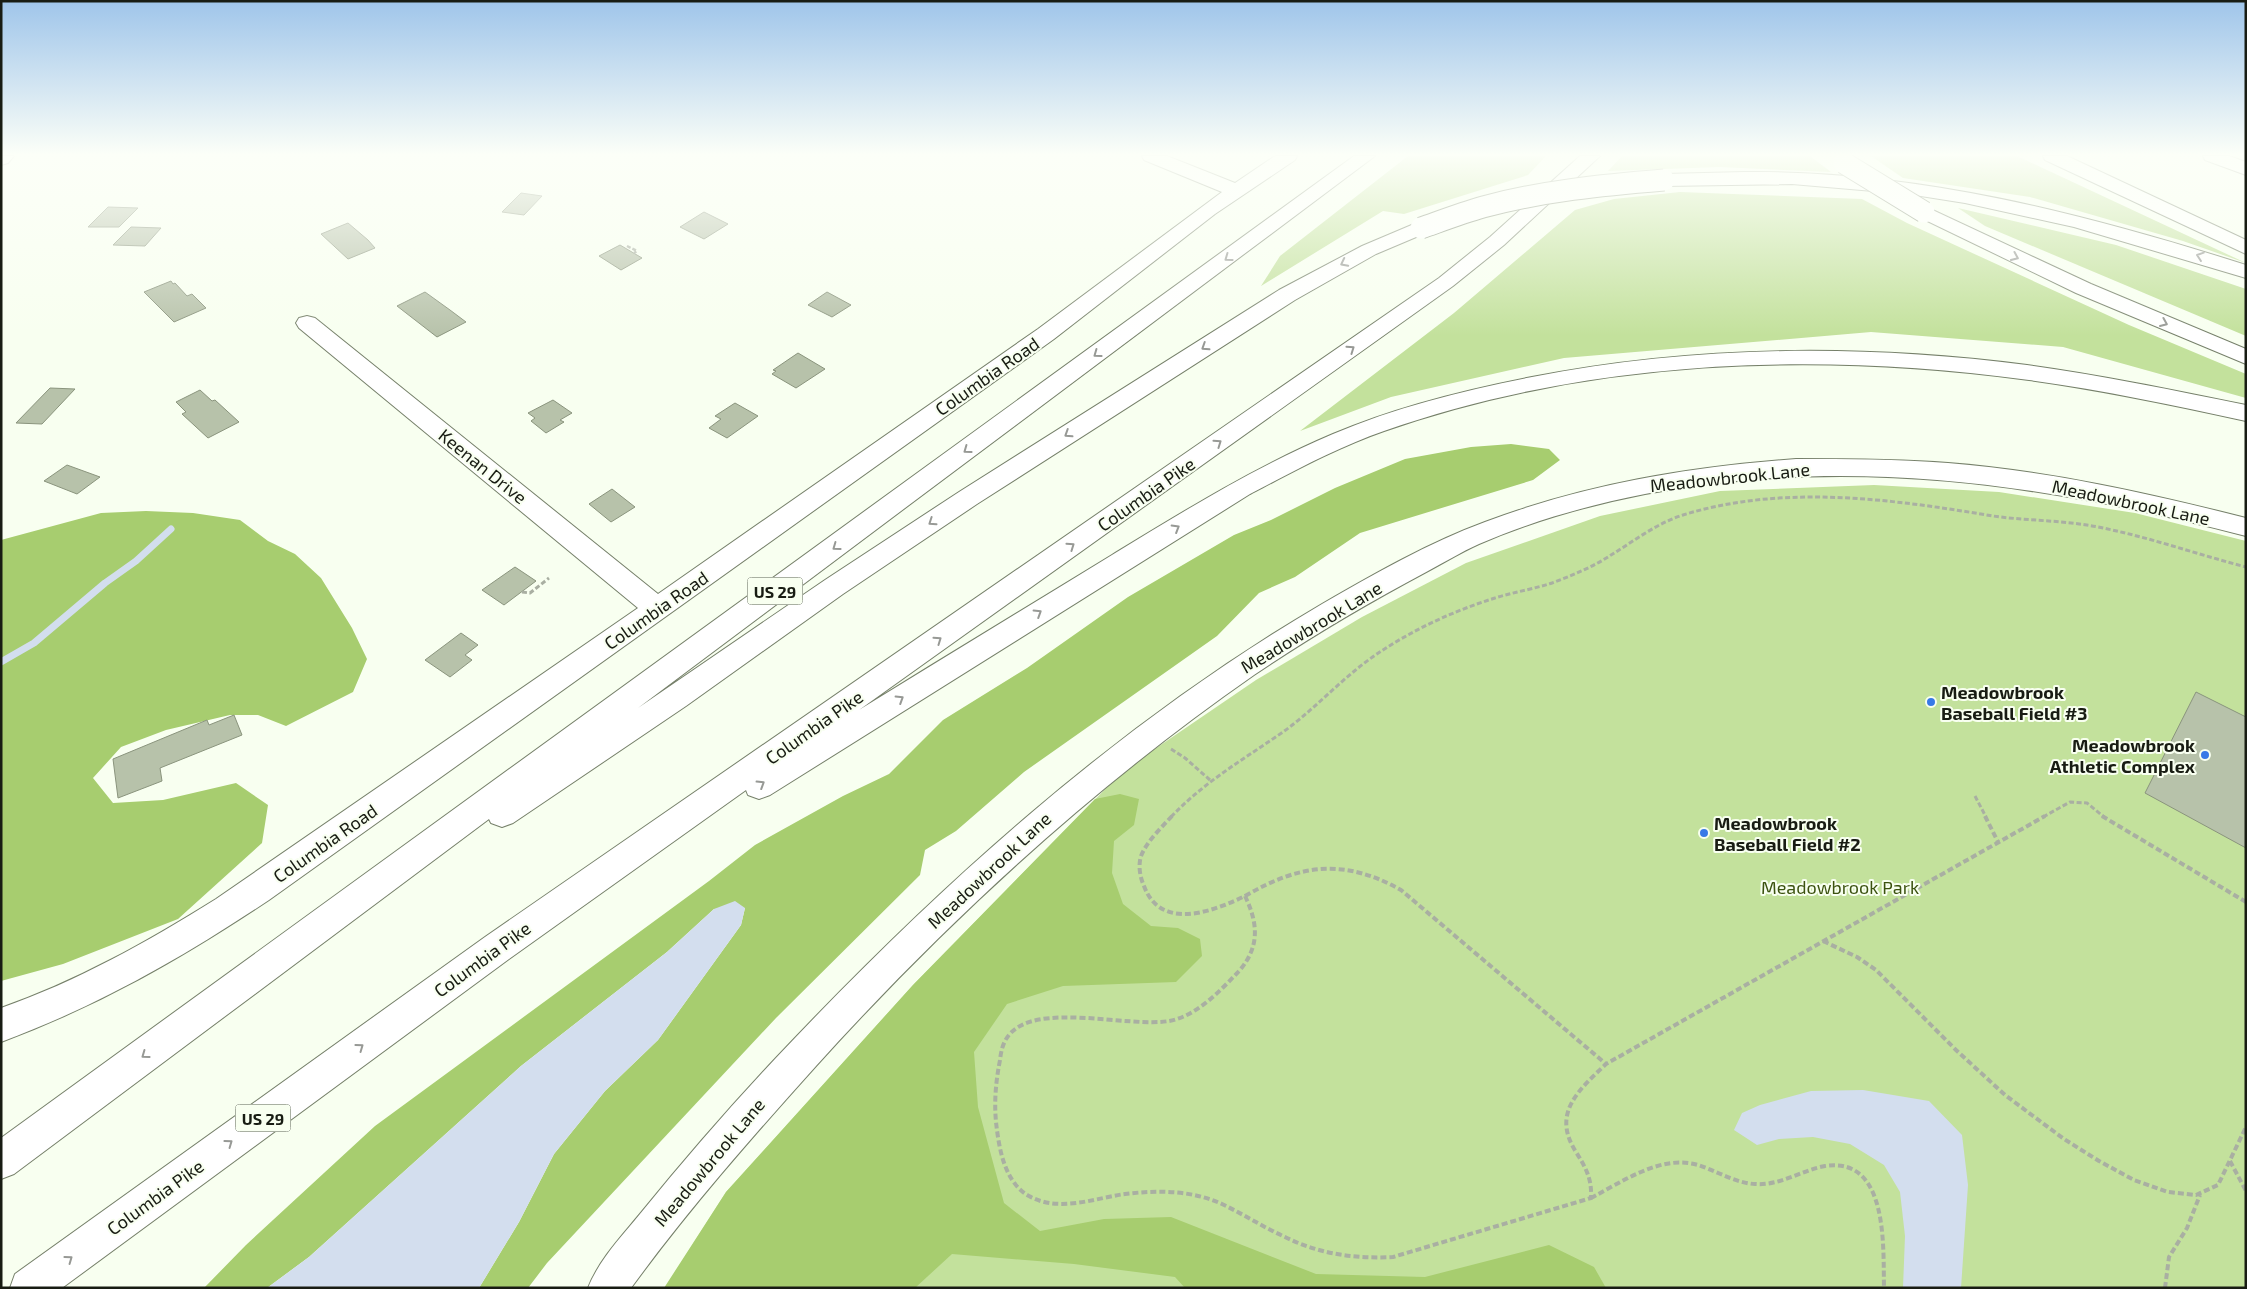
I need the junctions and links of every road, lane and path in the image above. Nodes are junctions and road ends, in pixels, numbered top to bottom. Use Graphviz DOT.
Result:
graph roads {
  1 [pos="1203,216"];
  2 [pos="1284,216"];
  3 [pos="1456,216"];
  4 [pos="1524,216"];
  5 [pos="1932,216"];
  6 [pos="2057,216"];
  7 [pos="2179,216"];
  8 [pos="627,246"];
  9 [pos="2246,248"];
  10 [pos="634,253"];
  11 [pos="2246,272"];
  12 [pos="307,323"];
  13 [pos="2246,357"];
  14 [pos="2246,413"];
  15 [pos="2246,527"];
  16 [pos="2246,566"];
  17 [pos="549,578"];
  18 [pos="522,592"];
  19 [pos="658,608"];
  20 [pos="1148,735"];
  21 [pos="1210,780"];
  22 [pos="1975,796"];
  23 [pos="1998,842"];
  24 [pos="1246,896"];
  25 [pos="2246,902"];
  26 [pos="1822,941"];
  27 [pos="497,948"];
  28 [pos="1,1025"];
  29 [pos="184,1026"];
  30 [pos="1606,1064"];
  31 [pos="2246,1127"];
  32 [pos="1,1161"];
  33 [pos="2230,1161"];
  34 [pos="2246,1191"];
  35 [pos="2200,1195"];
  36 [pos="1591,1198"];
  37 [pos="29,1288"];
  38 [pos="606,1288"];
  39 [pos="1884,1288"];
  40 [pos="2165,1288"];
  1 -- 19 [label="main road, Columbia Road"];
  2 -- 29 [label="main road, US 29, one-way"];
  3 -- 29 [label="main road, one-way, bridge"];
  27 -- 4 [label="main road, Columbia Pike / US 29, one-way"];
  5 -- 13 [label="main road, one-way, bridge"];
  11 -- 6 [label="main road, one-way, bridge"];
  7 -- 9 [label="main road"];
  8 -- 10 [label="path"];
  12 -- 19 [label="main road, Keenan Drive"];
  27 -- 14 [label="main road, one-way"];
  15 -- 20 [label="main road, Meadowbrook Lane"];
  16 -- 21 [label="path"];
  17 -- 18 [label="path"];
  19 -- 28 [label="main road, Columbia Road"];
  20 -- 21 [label="path"];
  20 -- 38 [label="main road, Meadowbrook Lane"];
  21 -- 24 [label="path"];
  22 -- 23 [label="path"];
  23 -- 25 [label="path"];
  23 -- 26 [label="path"];
  24 -- 30 [label="path"];
  24 -- 36 [label="path"];
  26 -- 30 [label="path"];
  26 -- 35 [label="path"];
  37 -- 27 [label="main road, Columbia Pike / US 29, one-way"];
  29 -- 32 [label="main road, US 29, one-way"];
  30 -- 36 [label="path"];
  31 -- 33 [label="path"];
  33 -- 34 [label="path"];
  33 -- 35 [label="path"];
  35 -- 40 [label="path"];
  36 -- 39 [label="path"];
}
